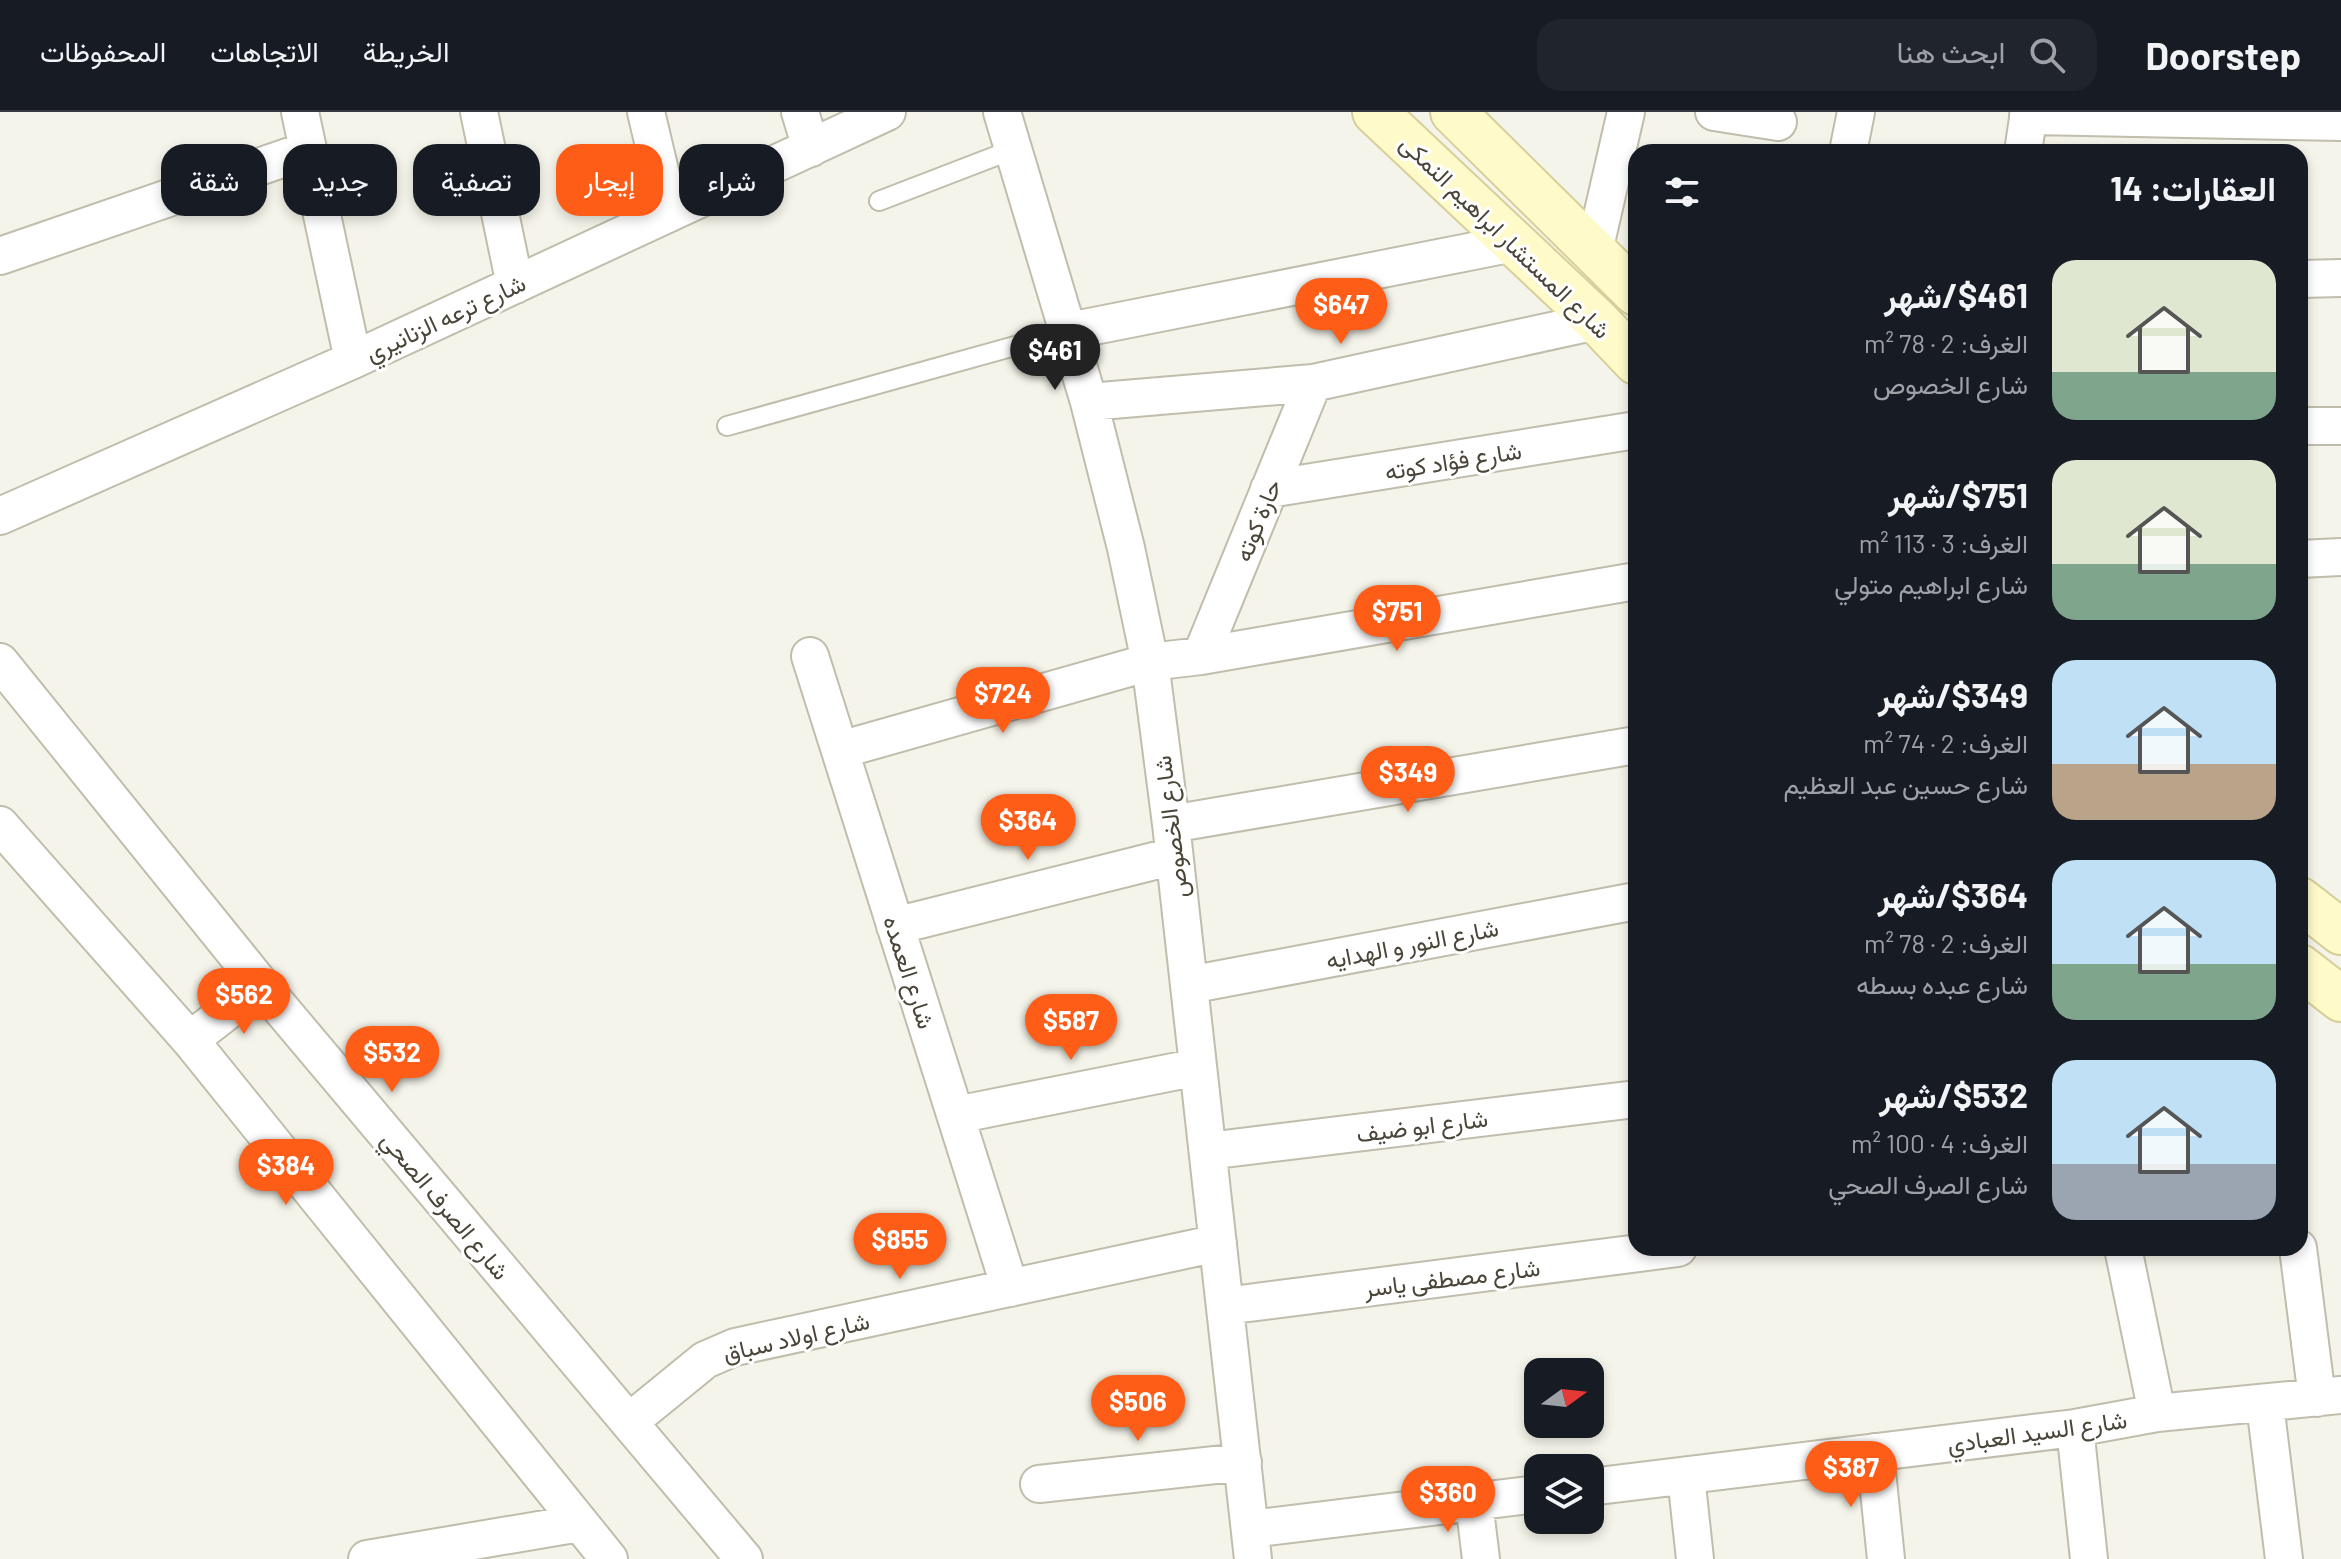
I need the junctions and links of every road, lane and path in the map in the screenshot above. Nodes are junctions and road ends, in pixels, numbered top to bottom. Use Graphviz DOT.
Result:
graph roads {
  1 [pos="300,112"];
  2 [pos="479,112"];
  3 [pos="646,112"];
  4 [pos="800,112"];
  5 [pos="887,112"];
  6 [pos="1002,112"];
  7 [pos="1375,112"];
  8 [pos="1453,112"];
  9 [pos="1626,112"];
  10 [pos="1714,112"];
  11 [pos="1856,112"];
  12 [pos="2028,114"];
  13 [pos="1778,122"];
  14 [pos="2341,122"];
  15 [pos="307,144"];
  16 [pos="1850,144"];
  17 [pos="2024,144"];
  18 [pos="811,148"];
  19 [pos="1014,149"];
  20 [pos="283,159"];
  21 [pos="879,201"];
  22 [pos="670,213"];
  23 [pos="322,216"];
  24 [pos="1514,243"];
  25 [pos="1594,251"];
  26 [pos="0,256"];
  27 [pos="2341,278"];
  28 [pos="2308,279"];
  29 [pos="515,285"];
  30 [pos="1628,285"];
  31 [pos="1597,321"];
  32 [pos="1069,331"];
  33 [pos="1628,354"];
  34 [pos="353,360"];
  35 [pos="1313,383"];
  36 [pos="1089,402"];
  37 [pos="727,426"];
  38 [pos="2308,426"];
  39 [pos="2341,426"];
  40 [pos="1628,431"];
  41 [pos="1269,489"];
  42 [pos="0,516"];
  43 [pos="2341,557"];
  44 [pos="2308,559"];
  45 [pos="1628,582"];
  46 [pos="810,656"];
  47 [pos="1201,656"];
  48 [pos="0,662"];
  49 [pos="1150,662"];
  50 [pos="1628,747"];
  51 [pos="840,750"];
  52 [pos="0,825"];
  53 [pos="1172,840"];
  54 [pos="1628,903"];
  55 [pos="895,926"];
  56 [pos="2308,973"];
  57 [pos="261,985"];
  58 [pos="1189,985"];
  59 [pos="2341,999"];
  60 [pos="190,1040"];
  61 [pos="1198,1067"];
  62 [pos="1628,1100"];
  63 [pos="956,1115"];
  64 [pos="1208,1151"];
  65 [pos="1218,1243"];
  66 [pos="1628,1254"];
  67 [pos="2125,1256"];
  68 [pos="2300,1256"];
  69 [pos="1010,1288"];
  70 [pos="1225,1306"];
  71 [pos="2329,1396"];
  72 [pos="2265,1404"];
  73 [pos="2157,1413"];
  74 [pos="629,1422"];
  75 [pos="2075,1428"];
  76 [pos="1875,1452"];
  77 [pos="1243,1462"];
  78 [pos="1686,1476"];
  79 [pos="1039,1484"];
  80 [pos="1604,1485"];
  81 [pos="1524,1496"];
  82 [pos="1474,1502"];
  83 [pos="580,1523"];
  84 [pos="1252,1544"];
  85 [pos="367,1559"];
  86 [pos="609,1559"];
  87 [pos="744,1559"];
  88 [pos="1481,1559"];
  89 [pos="1695,1559"];
  90 [pos="1886,1559"];
  91 [pos="2089,1559"];
  92 [pos="2284,1559"];
  1 -- 15 [label="street"];
  2 -- 29 [label="street"];
  3 -- 22 [label="street"];
  4 -- 18 [label="street"];
  5 -- 18 [label="street, شارع ترعه الزنانيري"];
  6 -- 19 [label="street, شارع الخصوص"];
  7 -- 24 [label="main road, شارع المستشار ابراهيم النمكى"];
  8 -- 25 [label="main road, شارع المستشار ابراهيم النمكى"];
  9 -- 25 [label="street"];
  10 -- 13 [label="street"];
  11 -- 16 [label="street"];
  12 -- 14 [label="street"];
  12 -- 17 [label="street"];
  18 -- 22 [label="street, شارع ترعه الزنانيري"];
  19 -- 21 [label="lane"];
  19 -- 32 [label="street, شارع الخصوص"];
  20 -- 26 [label="street"];
  22 -- 29 [label="street, شارع ترعه الزنانيري"];
  23 -- 34 [label="street"];
  24 -- 31 [label="main road, شارع المستشار ابراهيم النمكى"];
  24 -- 32 [label="street"];
  25 -- 30 [label="main road, شارع المستشار ابراهيم النمكى"];
  27 -- 28 [label="street"];
  29 -- 34 [label="street, شارع ترعه الزنانيري"];
  31 -- 33 [label="main road, شارع المستشار ابراهيم النمكى"];
  31 -- 35 [label="street"];
  32 -- 36 [label="street, شارع الخصوص"];
  32 -- 37 [label="lane"];
  34 -- 42 [label="street, شارع ترعه الزنانيري"];
  35 -- 36 [label="street"];
  35 -- 41 [label="street, حارة كوته"];
  36 -- 49 [label="street, شارع الخصوص"];
  38 -- 39 [label="street"];
  40 -- 41 [label="street, شارع فؤاد كوته"];
  41 -- 47 [label="street, حارة كوته"];
  43 -- 44 [label="street"];
  45 -- 47 [label="street"];
  46 -- 51 [label="street, شارع العمده"];
  47 -- 49 [label="street"];
  48 -- 57 [label="street, شارع الصرف الصحي"];
  49 -- 51 [label="street"];
  49 -- 53 [label="street, شارع الخصوص"];
  50 -- 53 [label="street"];
  51 -- 55 [label="street, شارع العمده"];
  52 -- 60 [label="street"];
  53 -- 55 [label="street"];
  53 -- 58 [label="street, شارع الخصوص"];
  54 -- 58 [label="street, شارع النور و الهدايه"];
  55 -- 63 [label="street, شارع العمده"];
  56 -- 59 [label="main road"];
  57 -- 60 [label="street"];
  57 -- 74 [label="street, شارع الصرف الصحي"];
  58 -- 61 [label="street, شارع الخصوص"];
  60 -- 83 [label="street"];
  61 -- 63 [label="street"];
  61 -- 64 [label="street, شارع الخصوص"];
  62 -- 64 [label="street, شارع ابو ضيف"];
  63 -- 69 [label="street, شارع العمده"];
  64 -- 65 [label="street, شارع الخصوص"];
  65 -- 69 [label="street, شارع اولاد سباق"];
  65 -- 70 [label="street, شارع الخصوص"];
  66 -- 70 [label="street, شارع مصطفى ياسر"];
  67 -- 73 [label="street"];
  68 -- 71 [label="street"];
  69 -- 74 [label="street, شارع اولاد سباق"];
  70 -- 77 [label="street, شارع الخصوص"];
  71 -- 72 [label="street, شارع السيد العبادي"];
  72 -- 73 [label="street, شارع السيد العبادي"];
  72 -- 92 [label="street"];
  73 -- 75 [label="street, شارع السيد العبادي"];
  74 -- 87 [label="street, شارع الصرف الصحي"];
  75 -- 76 [label="street, شارع السيد العبادي"];
  75 -- 91 [label="street"];
  76 -- 78 [label="street, شارع السيد العبادي"];
  76 -- 90 [label="street"];
  77 -- 79 [label="street"];
  77 -- 84 [label="street, شارع الخصوص"];
  78 -- 80 [label="street, شارع السيد العبادي"];
  78 -- 89 [label="street"];
  81 -- 82 [label="street"];
  82 -- 84 [label="street"];
  82 -- 88 [label="street"];
  83 -- 85 [label="street"];
  83 -- 86 [label="street"];
}
